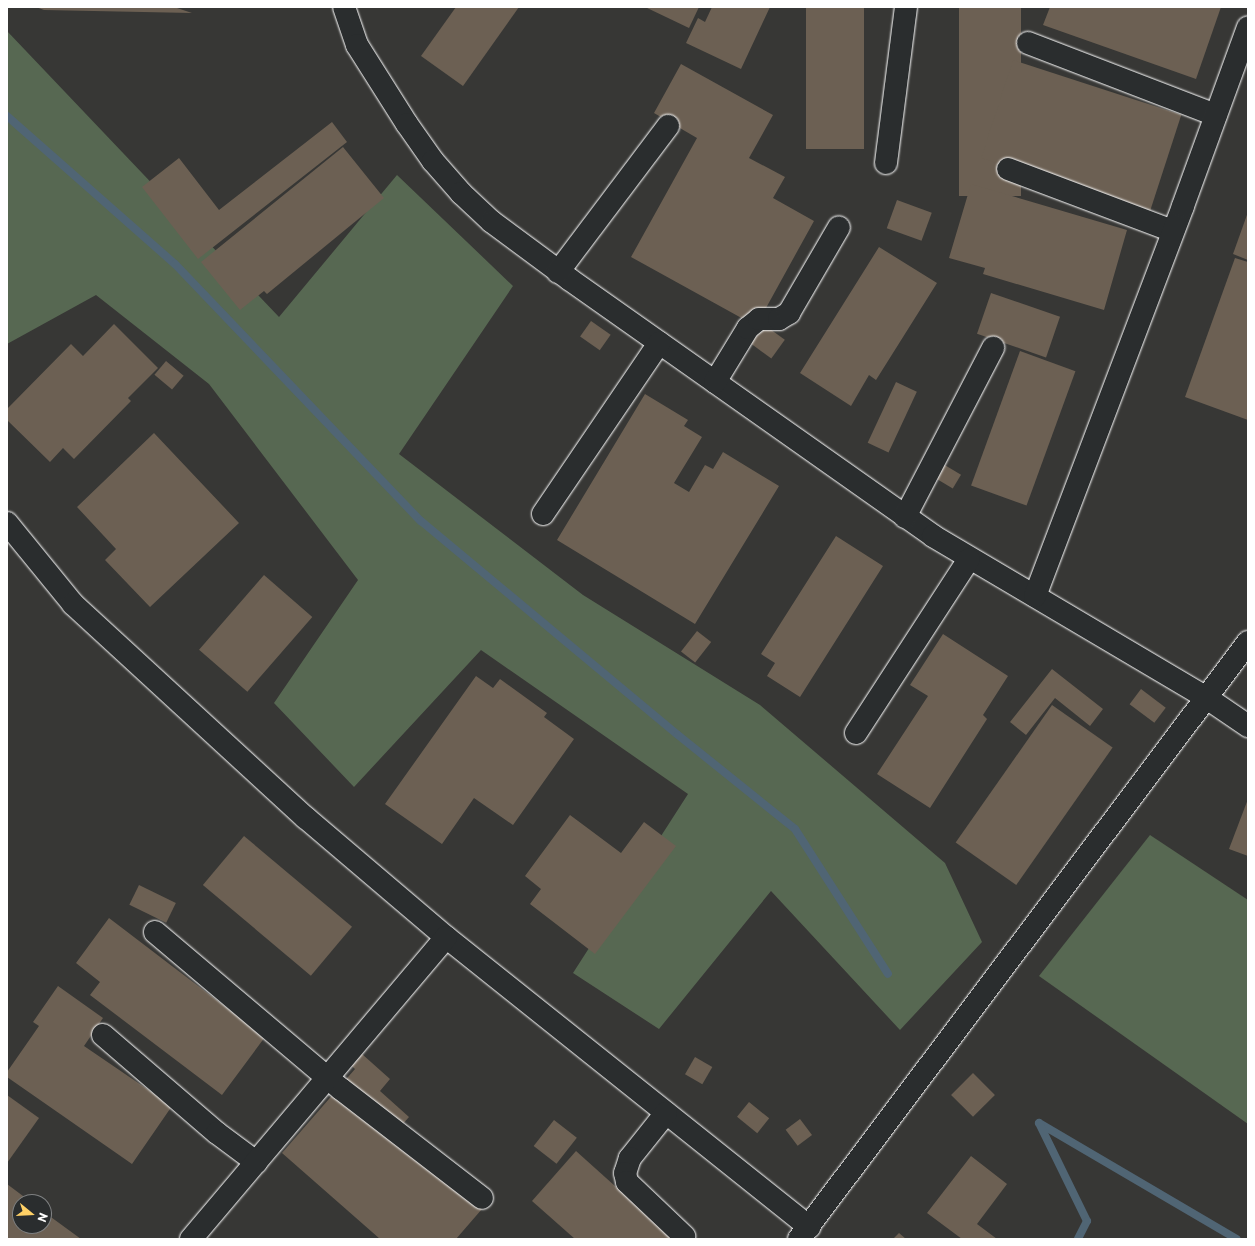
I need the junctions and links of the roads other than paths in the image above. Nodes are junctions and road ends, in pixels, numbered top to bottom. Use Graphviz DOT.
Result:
graph roads {
  1 [pos="345,7"];
  2 [pos="906,7"];
  3 [pos="1248,27"];
  4 [pos="1028,43"];
  5 [pos="1216,115"];
  6 [pos="668,126"];
  7 [pos="886,163"];
  8 [pos="1008,170"];
  9 [pos="840,227"];
  10 [pos="1173,232"];
  11 [pos="558,272"];
  12 [pos="659,343"];
  13 [pos="993,348"];
  14 [pos="715,382"];
  15 [pos="543,514"];
  16 [pos="905,517"];
  17 [pos="7,523"];
  18 [pos="969,558"];
  19 [pos="1035,596"];
  20 [pos="1248,642"];
  21 [pos="1207,698"];
  22 [pos="1248,726"];
  23 [pos="856,733"];
  24 [pos="155,932"];
  25 [pos="446,937"];
  26 [pos="102,1035"];
  27 [pos="327,1077"];
  28 [pos="666,1113"];
  29 [pos="256,1162"];
  30 [pos="482,1198"];
  31 [pos="804,1233"];
  32 [pos="684,1236"];
  33 [pos="191,1239"];
  1 -- 11 [label="street"];
  2 -- 7 [label="street"];
  3 -- 5 [label="street"];
  4 -- 5 [label="street"];
  5 -- 10 [label="street"];
  6 -- 11 [label="street"];
  8 -- 10 [label="street"];
  9 -- 14 [label="street"];
  10 -- 19 [label="street"];
  11 -- 12 [label="street"];
  12 -- 14 [label="street"];
  12 -- 15 [label="street"];
  13 -- 16 [label="street"];
  14 -- 16 [label="street"];
  16 -- 18 [label="street"];
  17 -- 25 [label="street"];
  18 -- 19 [label="street"];
  18 -- 23 [label="street"];
  19 -- 21 [label="street"];
  20 -- 21 [label="street"];
  21 -- 22 [label="street"];
  21 -- 31 [label="street"];
  24 -- 27 [label="street"];
  25 -- 27 [label="street"];
  25 -- 28 [label="street"];
  26 -- 29 [label="street"];
  27 -- 29 [label="street"];
  27 -- 30 [label="street"];
  28 -- 31 [label="street"];
  28 -- 32 [label="street"];
  29 -- 33 [label="street"];
}
